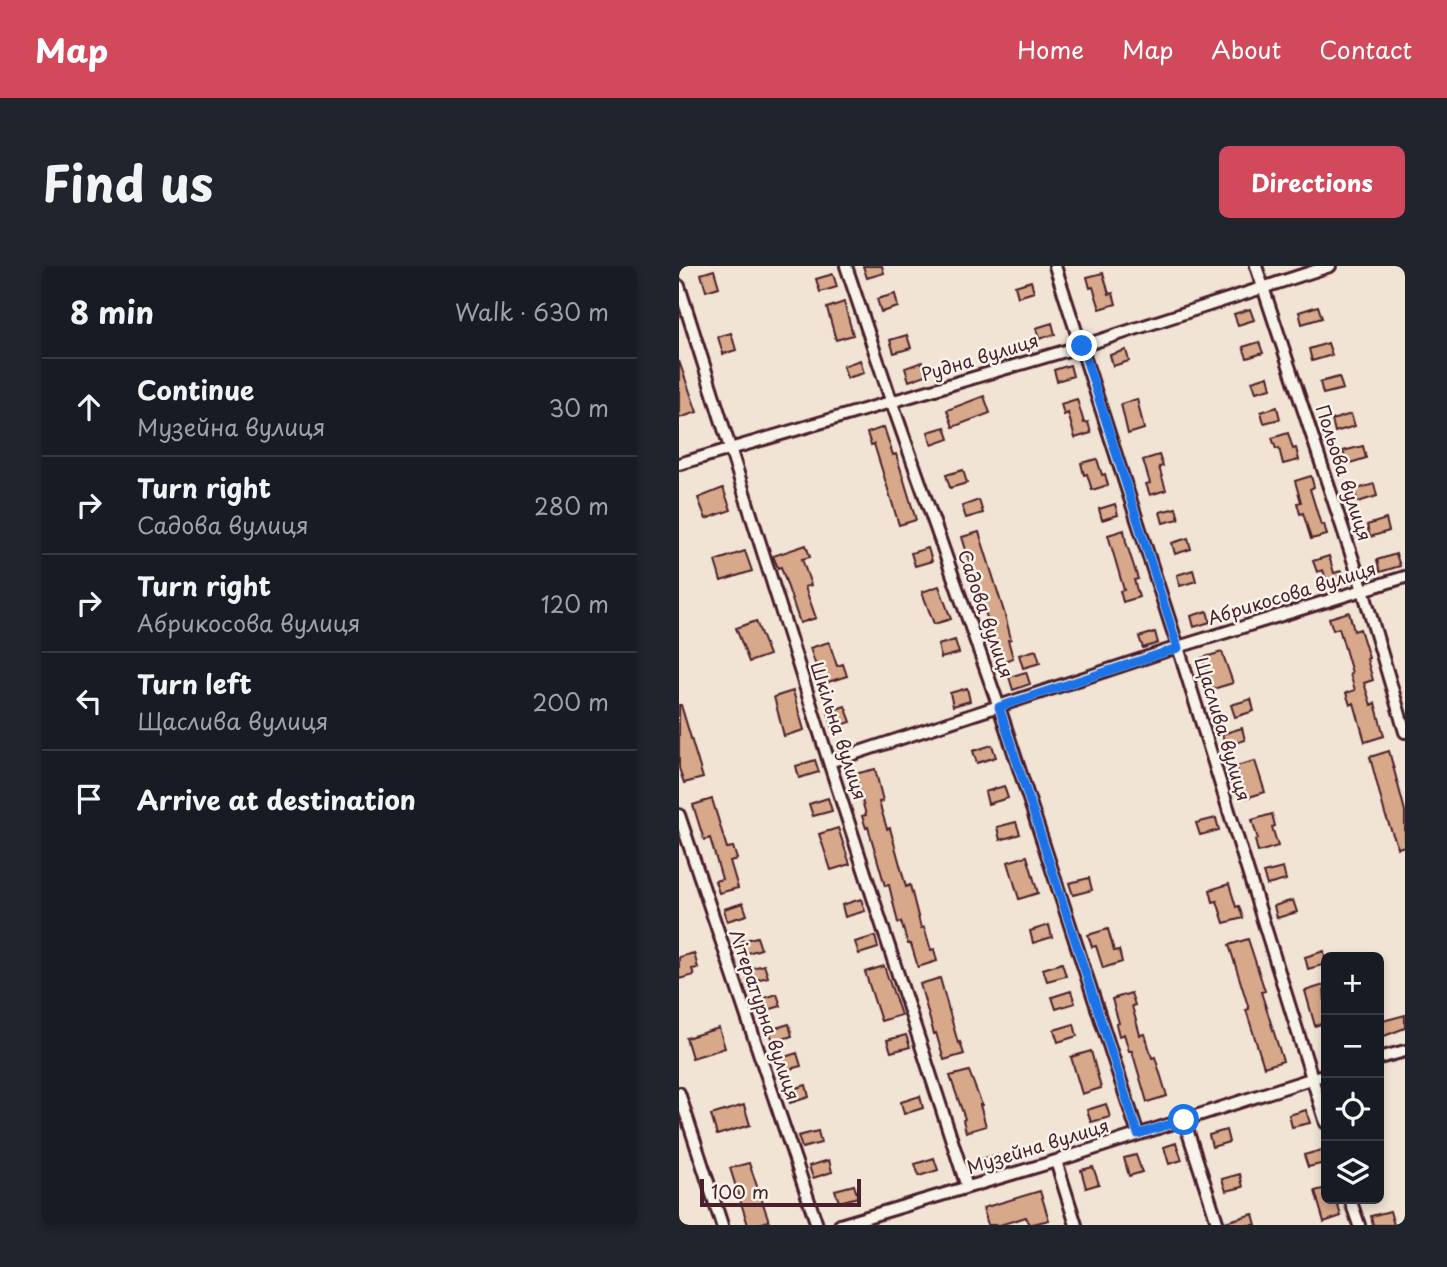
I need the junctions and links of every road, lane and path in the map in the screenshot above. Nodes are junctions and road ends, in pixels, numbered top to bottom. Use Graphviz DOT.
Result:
graph roads {
  1 [pos="846,266"];
  2 [pos="1055,266"];
  3 [pos="1256,266"];
  4 [pos="1330,266"];
  5 [pos="679,285"];
  6 [pos="1263,287"];
  7 [pos="1082,346"];
  8 [pos="892,403"];
  9 [pos="730,448"];
  10 [pos="679,464"];
  11 [pos="1405,577"];
  12 [pos="1363,590"];
  13 [pos="1178,648"];
  14 [pos="999,707"];
  15 [pos="1405,732"];
  16 [pos="829,762"];
  17 [pos="679,816"];
  18 [pos="681,831"];
  19 [pos="1405,1051"];
  20 [pos="1384,1057"];
  21 [pos="1321,1075"];
  22 [pos="1312,1078"];
  23 [pos="679,1093"];
  24 [pos="1321,1107"];
  25 [pos="1184,1120"];
  26 [pos="1138,1134"];
  27 [pos="1056,1161"];
  28 [pos="967,1187"];
  29 [pos="1352,1204"];
  30 [pos="722,1225"];
  31 [pos="817,1225"];
  32 [pos="840,1225"];
  33 [pos="1076,1225"];
  34 [pos="1218,1225"];
  35 [pos="1359,1225"];
  1 -- 8 [label="street, Садова вулиця"];
  2 -- 7 [label="street, Щаслива вулиця"];
  3 -- 6 [label="street, Польова вулиця"];
  4 -- 6 [label="street, Рудна вулиця"];
  5 -- 9 [label="street, Шкільна вулиця"];
  6 -- 7 [label="street, Рудна вулиця"];
  6 -- 12 [label="street, Польова вулиця"];
  7 -- 8 [label="street, Рудна вулиця"];
  7 -- 13 [label="street, Щаслива вулиця"];
  8 -- 9 [label="street, Рудна вулиця"];
  8 -- 14 [label="street, Садова вулиця"];
  9 -- 10 [label="street, Рудна вулиця"];
  9 -- 16 [label="street, Шкільна вулиця"];
  11 -- 12 [label="street, Абрикосова вулиця"];
  12 -- 13 [label="street, Абрикосова вулиця"];
  12 -- 15 [label="street, Польова вулиця"];
  13 -- 14 [label="street, Абрикосова вулиця"];
  13 -- 22 [label="street, Щаслива вулиця"];
  14 -- 16 [label="street, Абрикосова вулиця"];
  14 -- 26 [label="street, Садова вулиця"];
  16 -- 28 [label="street, Шкільна вулиця"];
  17 -- 18 [label="street, Літературна вулиця"];
  18 -- 31 [label="street, Літературна вулиця"];
  19 -- 20 [label="street"];
  21 -- 22 [label="street, Музейна вулиця"];
  22 -- 24 [label="street, Щаслива вулиця"];
  22 -- 25 [label="street, Музейна вулиця"];
  23 -- 30 [label="street"];
  25 -- 26 [label="street, Музейна вулиця"];
  25 -- 34 [label="street"];
  26 -- 27 [label="street, Музейна вулиця"];
  27 -- 28 [label="street, Музейна вулиця"];
  27 -- 33 [label="street"];
  28 -- 32 [label="street, Музейна вулиця"];
  29 -- 35 [label="street"];
}
